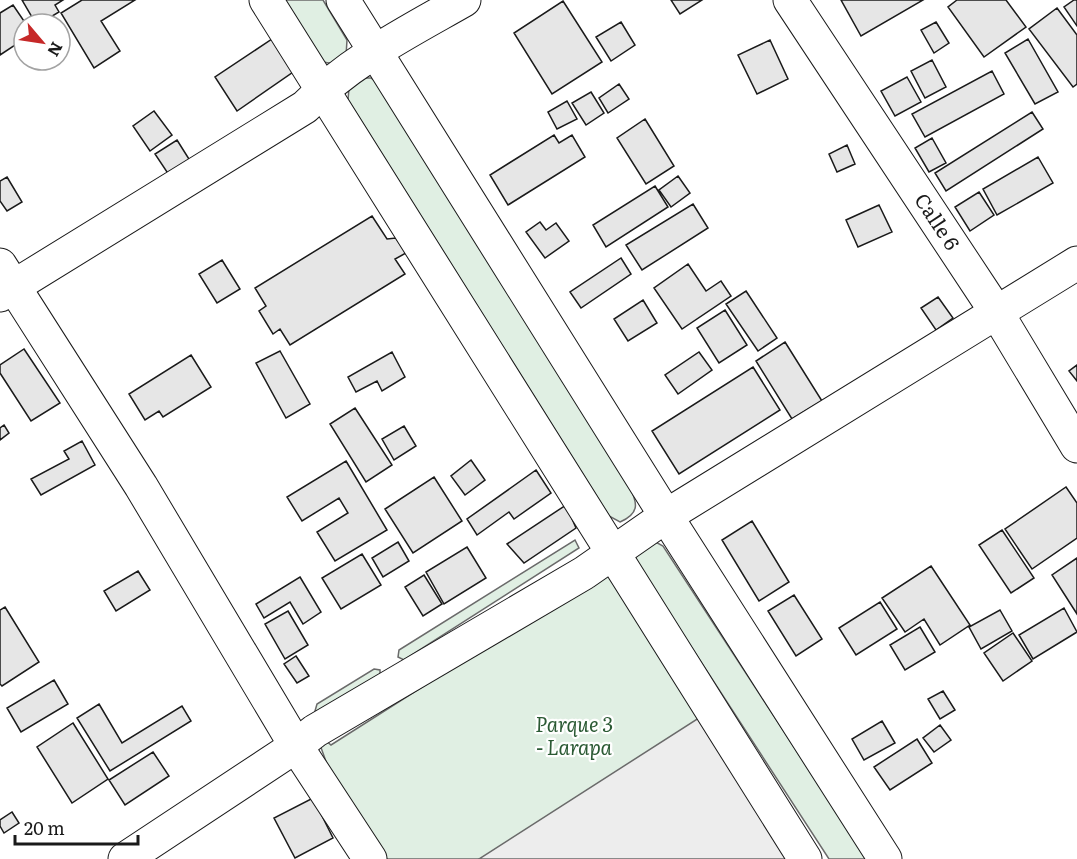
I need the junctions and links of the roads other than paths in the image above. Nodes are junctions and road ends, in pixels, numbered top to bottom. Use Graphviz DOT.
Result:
graph roads {
  1 [pos="267,0"];
  2 [pos="343,0"];
  3 [pos="464,0"];
  4 [pos="790,0"];
  5 [pos="375,51"];
  6 [pos="323,89"];
  7 [pos="1077,263"];
  8 [pos="5,282"];
  9 [pos="997,313"];
  10 [pos="1077,446"];
  11 [pos="666,516"];
  12 [pos="614,553"];
  13 [pos="296,747"];
  14 [pos="125,859"];
  15 [pos="370,859"];
  16 [pos="805,859"];
  17 [pos="885,859"];
  1 -- 6 [label="street"];
  2 -- 5 [label="street"];
  3 -- 5 [label="street"];
  4 -- 9 [label="street, Calle 6"];
  5 -- 6 [label="street"];
  5 -- 11 [label="street"];
  6 -- 8 [label="street"];
  6 -- 12 [label="street"];
  7 -- 9 [label="street"];
  8 -- 13 [label="street"];
  9 -- 10 [label="street, Calle 6"];
  9 -- 11 [label="street"];
  11 -- 12 [label="street"];
  11 -- 17 [label="street"];
  12 -- 13 [label="street"];
  12 -- 16 [label="street"];
  13 -- 14 [label="street"];
  13 -- 15 [label="street"];
}
